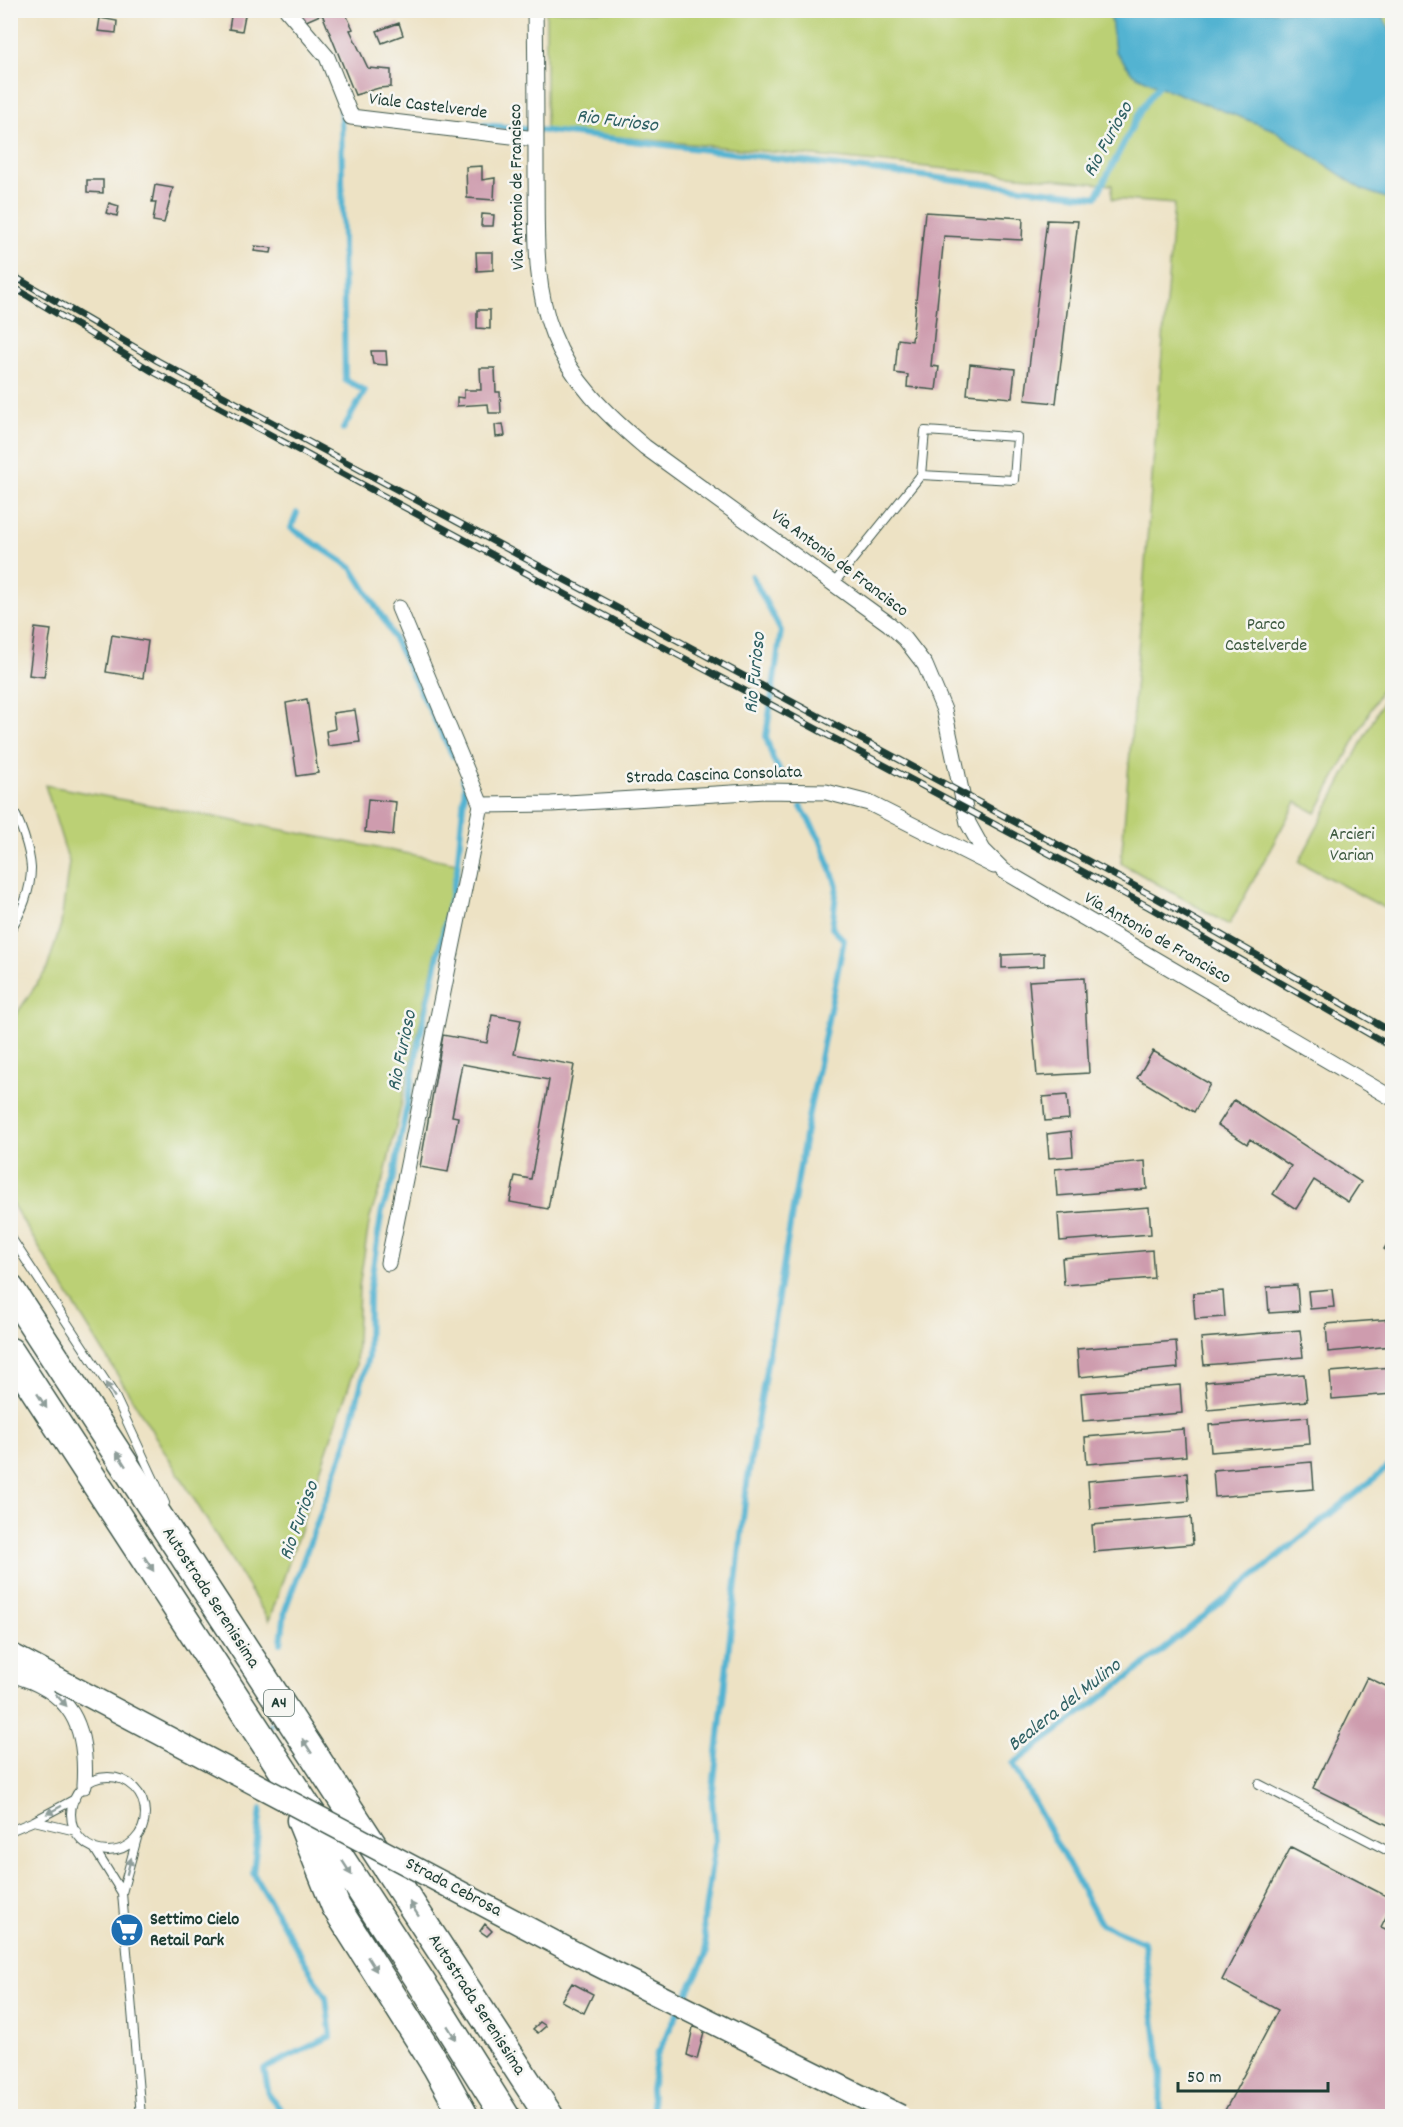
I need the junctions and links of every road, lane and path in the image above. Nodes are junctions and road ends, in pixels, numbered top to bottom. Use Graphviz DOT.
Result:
graph roads {
  1 [pos="287,10"];
  2 [pos="535,10"];
  3 [pos="536,139"];
  4 [pos="921,475"];
  5 [pos="834,582"];
  6 [pos="399,608"];
  7 [pos="10,805"];
  8 [pos="481,805"];
  9 [pos="1004,872"];
  10 [pos="10,930"];
  11 [pos="1392,1098"];
  12 [pos="10,1236"];
  13 [pos="388,1263"];
  14 [pos="10,1289"];
  15 [pos="10,1352"];
  16 [pos="168,1510"];
  17 [pos="178,1531"];
  18 [pos="208,1594"];
  19 [pos="10,1654"];
  20 [pos="10,1674"];
  21 [pos="276,1759"];
  22 [pos="1259,1784"];
  23 [pos="80,1792"];
  24 [pos="34,1821"];
  25 [pos="10,1831"];
  26 [pos="76,1831"];
  27 [pos="137,1838"];
  28 [pos="94,1848"];
  29 [pos="1392,1853"];
  30 [pos="122,1893"];
  31 [pos="141,2116"];
  32 [pos="464,2116"];
  33 [pos="505,2116"];
  34 [pos="549,2116"];
  35 [pos="900,2116"];
  1 -- 3 [label="street, Viale Castelverde"];
  2 -- 3 [label="street, Via Antonio de Francisco"];
  3 -- 5 [label="street, Via Antonio de Francisco"];
  4 -- 4 [label="lane"];
  4 -- 5 [label="lane"];
  5 -- 9 [label="street, Via Antonio de Francisco"];
  6 -- 8 [label="street"];
  7 -- 10 [label="lane"];
  8 -- 9 [label="street, Strada Cascina Consolata"];
  8 -- 13 [label="street"];
  9 -- 11 [label="street, Via Antonio de Francisco"];
  16 -- 12 [label="lane, one-way"];
  18 -- 14 [label="highway, Autostrada Serenissima / A4, one-way"];
  15 -- 21 [label="highway, Autostrada Serenissima / A4, one-way"];
  17 -- 18 [label="lane"];
  34 -- 18 [label="highway, Autostrada Serenissima / A4, one-way"];
  19 -- 35 [label="main road, Strada Cebrosa, bridge"];
  20 -- 23 [label="street, one-way"];
  21 -- 32 [label="highway, one-way"];
  21 -- 33 [label="highway, Autostrada Serenissima / A4, one-way"];
  22 -- 29 [label="lane"];
  23 -- 24 [label="lane, one-way"];
  23 -- 26 [label="lane"];
  23 -- 27 [label="lane"];
  24 -- 25 [label="lane"];
  24 -- 26 [label="lane"];
  26 -- 28 [label="lane"];
  27 -- 28 [label="lane"];
  30 -- 27 [label="lane, one-way"];
  28 -- 30 [label="lane"];
  30 -- 31 [label="lane"];
}
